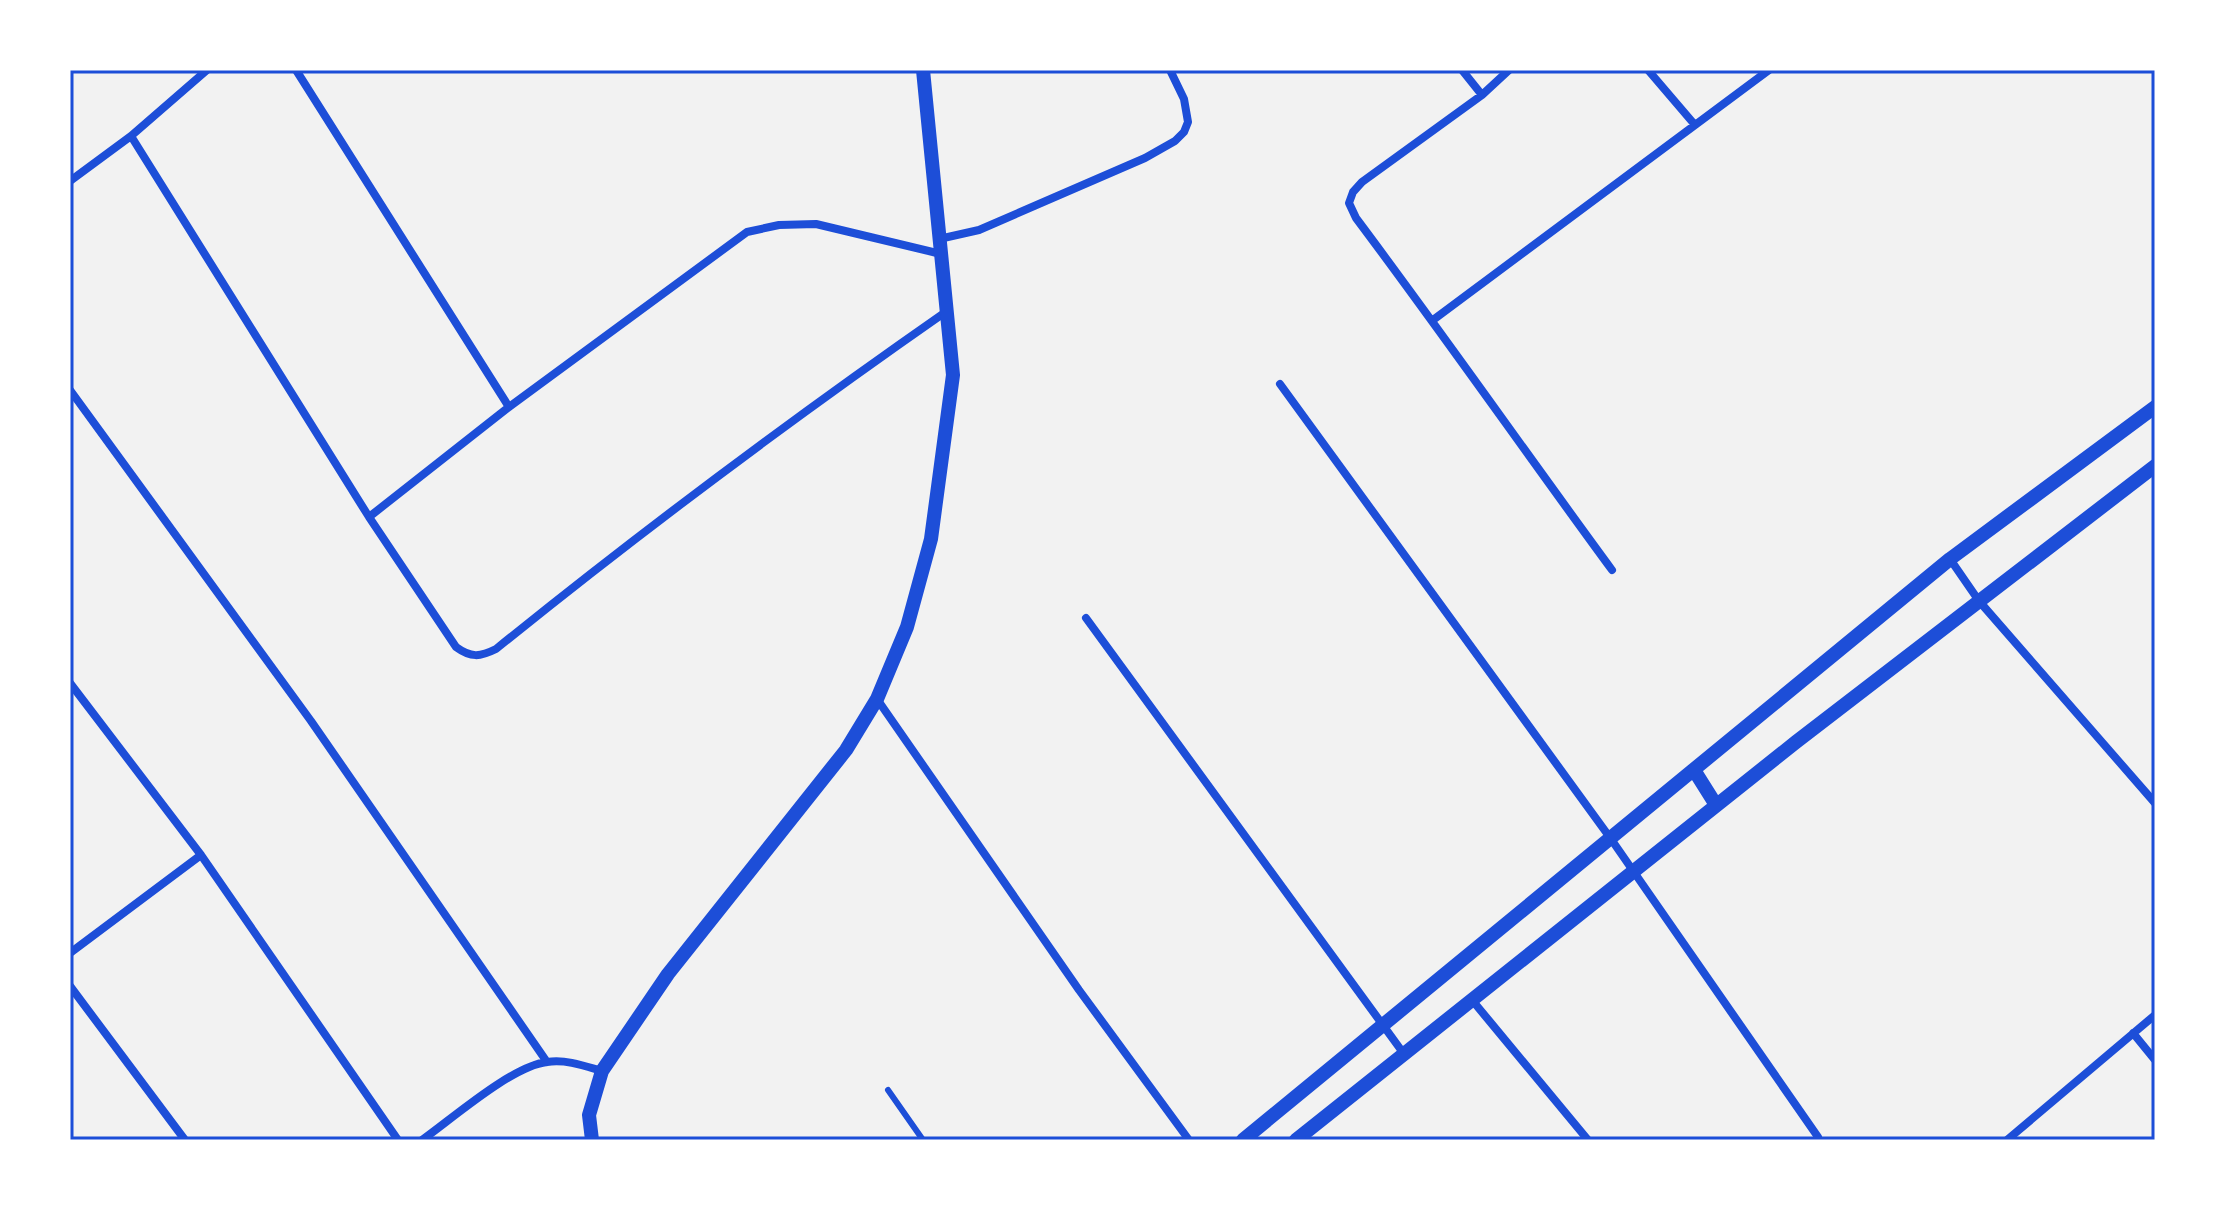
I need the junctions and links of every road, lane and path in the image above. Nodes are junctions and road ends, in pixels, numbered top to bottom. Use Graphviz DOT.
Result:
graph roads {
  1 [pos="207,70"];
  2 [pos="296,70"];
  3 [pos="923,70"];
  4 [pos="1170,70"];
  5 [pos="1462,70"];
  6 [pos="1509,70"];
  7 [pos="1648,70"];
  8 [pos="1769,70"];
  9 [pos="1482,95"];
  10 [pos="1695,125"];
  11 [pos="131,136"];
  12 [pos="70,181"];
  13 [pos="940,246"];
  14 [pos="947,311"];
  15 [pos="1433,320"];
  16 [pos="1280,384"];
  17 [pos="70,390"];
  18 [pos="509,407"];
  19 [pos="2155,407"];
  20 [pos="2155,466"];
  21 [pos="369,517"];
  22 [pos="1950,559"];
  23 [pos="1612,570"];
  24 [pos="1979,601"];
  25 [pos="1086,618"];
  26 [pos="72,688"];
  27 [pos="877,699"];
  28 [pos="1694,770"];
  29 [pos="2155,803"];
  30 [pos="1716,805"];
  31 [pos="1611,839"];
  32 [pos="201,855"];
  33 [pos="1633,872"];
  34 [pos="70,953"];
  35 [pos="70,986"];
  36 [pos="1472,1000"];
  37 [pos="2155,1015"];
  38 [pos="1384,1024"];
  39 [pos="2133,1033"];
  40 [pos="1404,1054"];
  41 [pos="2155,1060"];
  42 [pos="547,1062"];
  43 [pos="602,1071"];
  44 [pos="888,1090"];
  45 [pos="1818,1137"];
  46 [pos="185,1140"];
  47 [pos="398,1140"];
  48 [pos="422,1140"];
  49 [pos="592,1140"];
  50 [pos="923,1140"];
  51 [pos="1189,1140"];
  52 [pos="1243,1140"];
  53 [pos="1296,1140"];
  54 [pos="1588,1140"];
  55 [pos="2007,1140"];
  1 -- 11 [label="street"];
  2 -- 18 [label="street"];
  3 -- 13 [label="street"];
  4 -- 13 [label="street"];
  5 -- 9 [label="street"];
  6 -- 9 [label="street"];
  7 -- 10 [label="street"];
  8 -- 10 [label="street"];
  9 -- 15 [label="street"];
  10 -- 15 [label="street"];
  11 -- 12 [label="street"];
  11 -- 21 [label="street"];
  13 -- 14 [label="street"];
  13 -- 18 [label="street"];
  14 -- 21 [label="street"];
  14 -- 27 [label="street"];
  15 -- 23 [label="street"];
  16 -- 31 [label="street"];
  17 -- 42 [label="street"];
  18 -- 21 [label="street"];
  19 -- 22 [label="street"];
  20 -- 24 [label="street"];
  22 -- 24 [label="street"];
  22 -- 28 [label="street"];
  24 -- 29 [label="street"];
  24 -- 30 [label="street"];
  25 -- 38 [label="street"];
  26 -- 32 [label="street"];
  27 -- 43 [label="street"];
  27 -- 51 [label="street"];
  28 -- 30 [label="street"];
  28 -- 31 [label="street"];
  30 -- 33 [label="street"];
  31 -- 33 [label="street"];
  31 -- 38 [label="street"];
  32 -- 34 [label="street"];
  32 -- 47 [label="street"];
  33 -- 36 [label="street"];
  33 -- 45 [label="street"];
  35 -- 46 [label="street"];
  36 -- 40 [label="street"];
  36 -- 54 [label="street"];
  37 -- 39 [label="street"];
  38 -- 40 [label="street"];
  38 -- 52 [label="street"];
  39 -- 41 [label="street"];
  39 -- 55 [label="street"];
  40 -- 53 [label="street"];
  42 -- 43 [label="street"];
  42 -- 48 [label="street"];
  43 -- 49 [label="street"];
  44 -- 50 [label="lane"];
}
